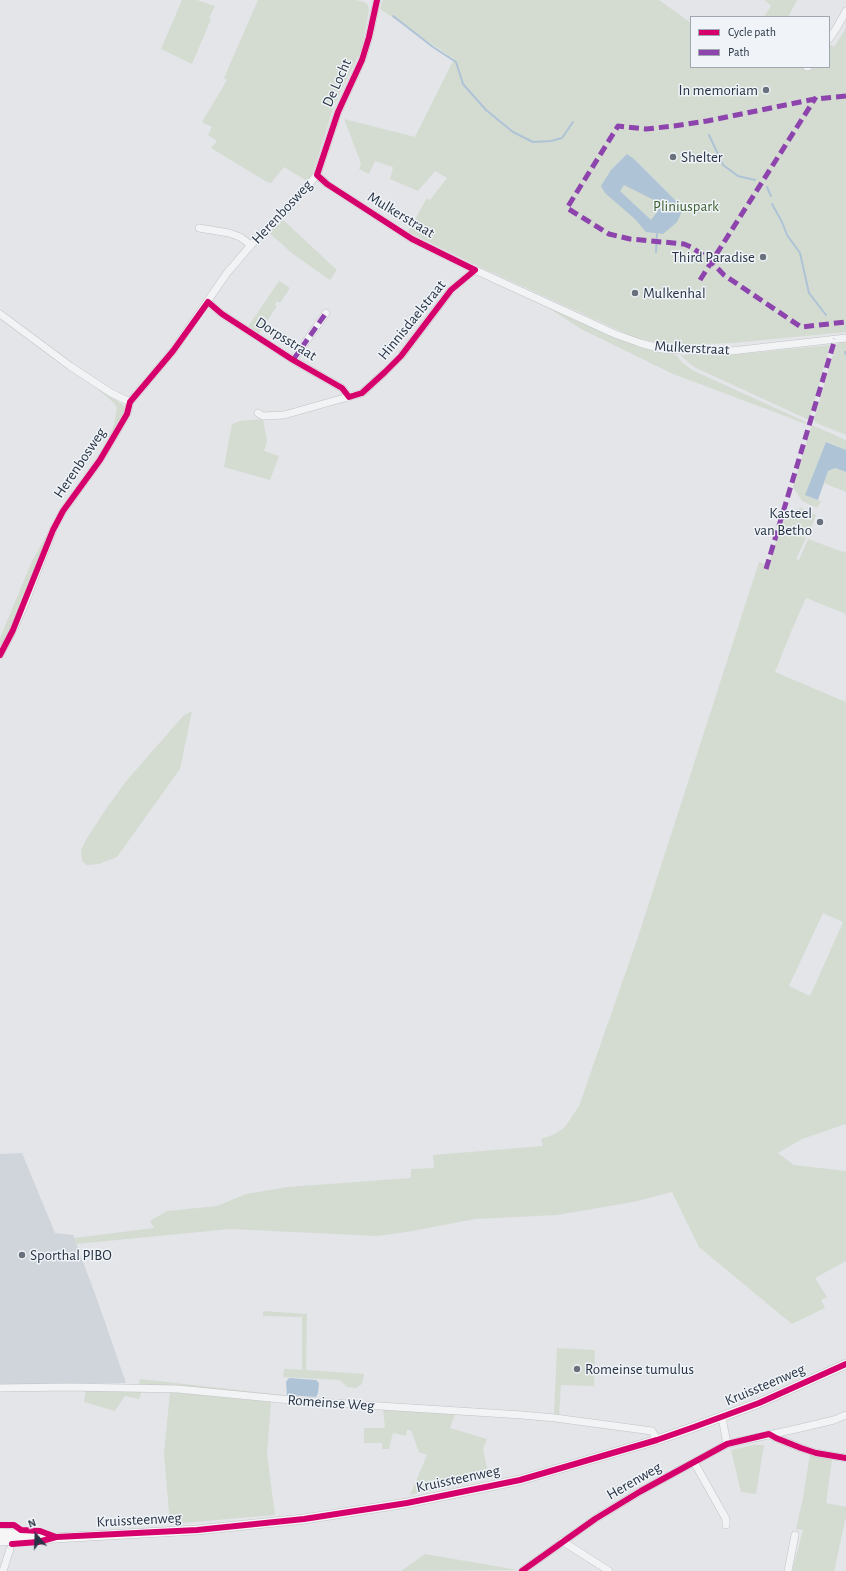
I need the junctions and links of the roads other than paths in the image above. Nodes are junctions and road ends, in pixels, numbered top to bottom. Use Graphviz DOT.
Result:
graph roads {
  1 [pos="377,0"];
  2 [pos="846,11"];
  3 [pos="830,38"];
  4 [pos="317,175"];
  5 [pos="198,228"];
  6 [pos="251,245"];
  7 [pos="475,270"];
  8 [pos="208,302"];
  9 [pos="326,313"];
  10 [pos="0,314"];
  11 [pos="846,338"];
  12 [pos="293,360"];
  13 [pos="349,397"];
  14 [pos="130,402"];
  15 [pos="258,413"];
  16 [pos="0,654"];
  17 [pos="846,1364"];
  18 [pos="0,1388"];
  19 [pos="846,1415"];
  20 [pos="722,1417"];
  21 [pos="769,1434"];
  22 [pos="656,1440"];
  23 [pos="727,1444"];
  24 [pos="846,1458"];
  25 [pos="694,1462"];
  26 [pos="726,1525"];
  27 [pos="0,1533"];
  28 [pos="795,1535"];
  29 [pos="56,1537"];
  30 [pos="0,1541"];
  31 [pos="562,1541"];
  32 [pos="10,1549"];
  33 [pos="3,1571"];
  34 [pos="522,1571"];
  35 [pos="609,1571"];
  36 [pos="788,1571"];
  1 -- 4 [label="street, De Locht"];
  2 -- 3 [label="street"];
  4 -- 6 [label="street, Herenbosweg"];
  4 -- 7 [label="street, Mulkerstraat"];
  5 -- 6 [label="street"];
  6 -- 8 [label="street, Herenbosweg"];
  7 -- 11 [label="street, Mulkerstraat"];
  7 -- 13 [label="street, Hinnisdaelstraat"];
  8 -- 12 [label="street, Dorpsstraat"];
  8 -- 14 [label="street, Herenbosweg"];
  9 -- 12 [label="street"];
  10 -- 14 [label="street"];
  12 -- 13 [label="street, Dorpsstraat"];
  13 -- 15 [label="street, Hinnisdaelstraat"];
  14 -- 16 [label="street, Herenbosweg"];
  17 -- 20 [label="main road, Kruissteenweg"];
  18 -- 22 [label="street, Romeinse Weg"];
  19 -- 21 [label="street, Herenweg"];
  20 -- 22 [label="main road, Kruissteenweg"];
  20 -- 23 [label="street"];
  21 -- 23 [label="street, Herenweg"];
  21 -- 24 [label="street"];
  22 -- 29 [label="main road, Kruissteenweg"];
  23 -- 25 [label="street, Herenweg"];
  25 -- 26 [label="street"];
  25 -- 31 [label="street, Herenweg"];
  27 -- 29 [label="main road, Kruissteenweg"];
  28 -- 36 [label="street"];
  29 -- 30 [label="main road, Kruissteenweg"];
  31 -- 34 [label="street, Herenweg"];
  31 -- 35 [label="street"];
  32 -- 33 [label="street"];
}
